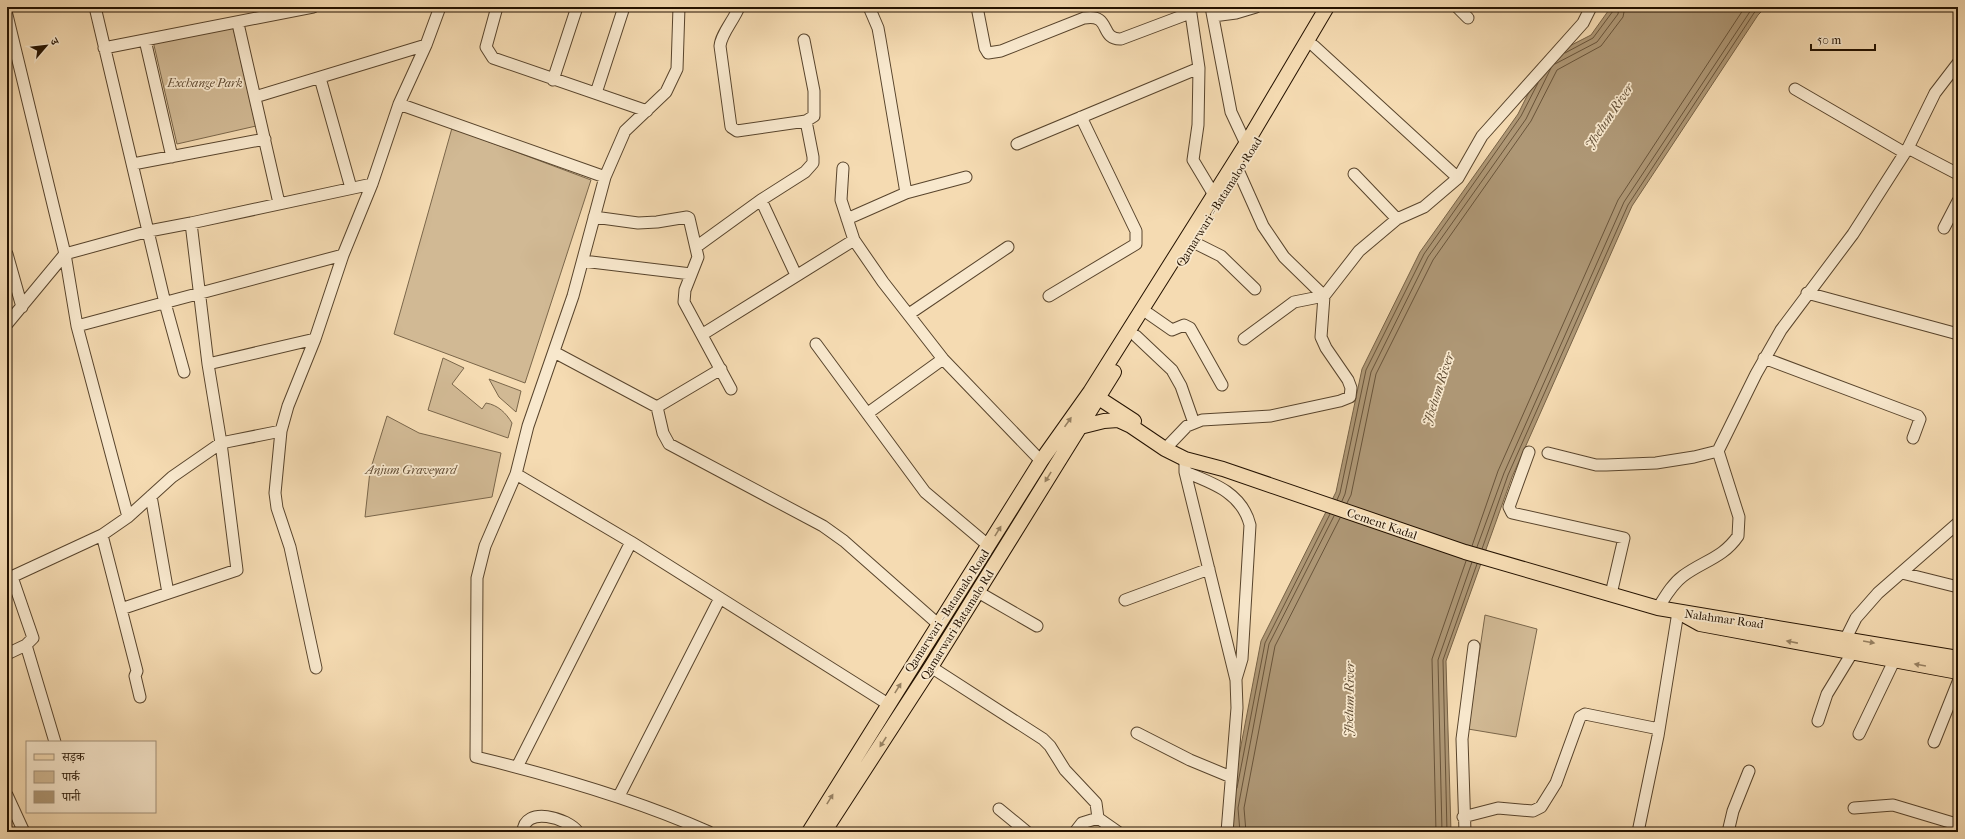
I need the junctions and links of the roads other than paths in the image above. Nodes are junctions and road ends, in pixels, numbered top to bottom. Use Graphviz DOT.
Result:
graph roads {
  1 [pos="95,7"];
  2 [pos="440,7"];
  3 [pos="497,7"];
  4 [pos="577,7"];
  5 [pos="624,7"];
  6 [pos="679,7"];
  7 [pos="739,7"];
  8 [pos="868,7"];
  9 [pos="976,7"];
  10 [pos="1256,7"];
  11 [pos="1338,7"];
  12 [pos="1457,7"];
  13 [pos="1591,7"];
  14 [pos="306,8"];
  15 [pos="1323,9"];
  16 [pos="1190,10"];
  17 [pos="1212,11"];
  18 [pos="7,15"];
  19 [pos="1468,18"];
  20 [pos="239,28"];
  21 [pos="145,40"];
  22 [pos="804,40"];
  23 [pos="426,45"];
  24 [pos="1314,46"];
  25 [pos="104,48"];
  26 [pos="1958,63"];
  27 [pos="1199,68"];
  28 [pos="320,78"];
  29 [pos="553,80"];
  30 [pos="1795,89"];
  31 [pos="596,93"];
  32 [pos="255,97"];
  33 [pos="399,104"];
  34 [pos="647,111"];
  35 [pos="1081,117"];
  36 [pos="806,121"];
  37 [pos="265,139"];
  38 [pos="1017,144"];
  39 [pos="1246,144"];
  40 [pos="1906,151"];
  41 [pos="172,157"];
  42 [pos="133,164"];
  43 [pos="843,168"];
  44 [pos="1238,170"];
  45 [pos="1354,174"];
  46 [pos="1958,174"];
  47 [pos="605,177"];
  48 [pos="966,177"];
  49 [pos="1458,178"];
  50 [pos="372,184"];
  51 [pos="351,188"];
  52 [pos="906,193"];
  53 [pos="1214,195"];
  54 [pos="761,200"];
  55 [pos="1958,201"];
  56 [pos="279,203"];
  57 [pos="594,217"];
  58 [pos="847,219"];
  59 [pos="1396,219"];
  60 [pos="191,223"];
  61 [pos="1944,228"];
  62 [pos="149,231"];
  63 [pos="854,240"];
  64 [pos="1193,242"];
  65 [pos="696,247"];
  66 [pos="1008,247"];
  67 [pos="7,254"];
  68 [pos="65,254"];
  69 [pos="342,255"];
  70 [pos="582,261"];
  71 [pos="691,274"];
  72 [pos="796,275"];
  73 [pos="1255,289"];
  74 [pos="200,292"];
  75 [pos="1808,293"];
  76 [pos="1050,296"];
  77 [pos="1324,296"];
  78 [pos="165,303"];
  79 [pos="22,307"];
  80 [pos="909,314"];
  81 [pos="1149,314"];
  82 [pos="7,324"];
  83 [pos="77,326"];
  84 [pos="703,334"];
  85 [pos="1958,334"];
  86 [pos="1136,336"];
  87 [pos="315,339"];
  88 [pos="1244,339"];
  89 [pos="816,344"];
  90 [pos="554,352"];
  91 [pos="1764,358"];
  92 [pos="943,359"];
  93 [pos="208,364"];
  94 [pos="721,369"];
  95 [pos="184,372"];
  96 [pos="1222,384"];
  97 [pos="731,389"];
  98 [pos="1094,394"];
  99 [pos="657,408"];
  100 [pos="868,413"];
  101 [pos="1194,423"];
  102 [pos="1080,427"];
  103 [pos="281,431"];
  104 [pos="1913,438"];
  105 [pos="221,443"];
  106 [pos="1168,448"];
  107 [pos="1718,451"];
  108 [pos="1529,452"];
  109 [pos="1548,453"];
  110 [pos="1042,461"];
  111 [pos="1185,466"];
  112 [pos="516,474"];
  113 [pos="151,496"];
  114 [pos="128,517"];
  115 [pos="1958,523"];
  116 [pos="102,535"];
  117 [pos="631,542"];
  118 [pos="989,546"];
  119 [pos="1209,569"];
  120 [pos="1902,573"];
  121 [pos="10,578"];
  122 [pos="1958,587"];
  123 [pos="978,592"];
  124 [pos="168,593"];
  125 [pos="1611,594"];
  126 [pos="720,598"];
  127 [pos="1125,600"];
  128 [pos="1658,608"];
  129 [pos="121,609"];
  130 [pos="1678,612"];
  131 [pos="938,624"];
  132 [pos="1037,626"];
  133 [pos="1846,638"];
  134 [pos="26,645"];
  135 [pos="1474,646"];
  136 [pos="1852,653"];
  137 [pos="7,654"];
  138 [pos="1958,658"];
  139 [pos="1894,660"];
  140 [pos="931,667"];
  141 [pos="316,668"];
  142 [pos="1958,672"];
  143 [pos="1236,680"];
  144 [pos="1958,682"];
  145 [pos="140,697"];
  146 [pos="888,704"];
  147 [pos="1818,721"];
  148 [pos="1659,729"];
  149 [pos="1137,733"];
  150 [pos="1859,734"];
  151 [pos="55,741"];
  152 [pos="1934,742"];
  153 [pos="516,767"];
  154 [pos="1749,771"];
  155 [pos="1231,777"];
  156 [pos="7,795"];
  157 [pos="619,796"];
  158 [pos="1854,808"];
  159 [pos="999,809"];
  160 [pos="1463,817"];
  161 [pos="1098,818"];
  162 [pos="1953,829"];
  163 [pos="24,832"];
  164 [pos="523,832"];
  165 [pos="578,832"];
  166 [pos="709,832"];
  167 [pos="809,832"];
  168 [pos="824,832"];
  169 [pos="1027,832"];
  170 [pos="1075,832"];
  171 [pos="1118,832"];
  172 [pos="1227,832"];
  173 [pos="1464,832"];
  174 [pos="1638,832"];
  175 [pos="1728,832"];
  1 -- 25 [label="street"];
  2 -- 23 [label="street"];
  3 -- 29 [label="street"];
  4 -- 29 [label="street"];
  5 -- 31 [label="street"];
  6 -- 34 [label="street"];
  7 -- 36 [label="street"];
  8 -- 52 [label="street"];
  9 -- 16 [label="street"];
  10 -- 17 [label="street"];
  11 -- 24 [label="main road, Qamarwari - Batamaloo Road"];
  12 -- 19 [label="street"];
  13 -- 49 [label="street"];
  14 -- 21 [label="street"];
  15 -- 39 [label="main road, Qamarwari - Batamaloo Road"];
  16 -- 27 [label="street"];
  17 -- 39 [label="street"];
  18 -- 68 [label="street"];
  20 -- 32 [label="street"];
  21 -- 25 [label="street"];
  21 -- 41 [label="street"];
  22 -- 36 [label="street"];
  23 -- 28 [label="street"];
  23 -- 33 [label="street"];
  24 -- 44 [label="main road, Qamarwari - Batamaloo Road"];
  24 -- 49 [label="street"];
  25 -- 42 [label="street"];
  26 -- 40 [label="street"];
  27 -- 35 [label="street"];
  27 -- 53 [label="street"];
  28 -- 32 [label="street"];
  28 -- 51 [label="street"];
  29 -- 31 [label="street"];
  30 -- 40 [label="street"];
  31 -- 34 [label="street"];
  32 -- 37 [label="street"];
  33 -- 47 [label="street"];
  33 -- 50 [label="street"];
  34 -- 47 [label="street"];
  35 -- 38 [label="street"];
  35 -- 76 [label="street"];
  36 -- 54 [label="street"];
  37 -- 41 [label="street"];
  37 -- 56 [label="street"];
  39 -- 53 [label="main road, Qamarwari - Batamaloo Road"];
  40 -- 46 [label="street"];
  40 -- 75 [label="street"];
  41 -- 42 [label="street"];
  42 -- 62 [label="street"];
  43 -- 58 [label="street"];
  44 -- 64 [label="main road, Qamarwari - Batamaloo Road"];
  44 -- 77 [label="street"];
  45 -- 59 [label="street"];
  47 -- 57 [label="street"];
  48 -- 52 [label="street"];
  49 -- 59 [label="street"];
  50 -- 51 [label="street"];
  50 -- 69 [label="street"];
  51 -- 56 [label="street"];
  52 -- 58 [label="street"];
  53 -- 98 [label="main road, Qamarwari - Batamaloo Road"];
  54 -- 65 [label="street"];
  54 -- 72 [label="street"];
  55 -- 61 [label="street"];
  56 -- 60 [label="street"];
  57 -- 65 [label="street"];
  57 -- 70 [label="street"];
  58 -- 63 [label="street"];
  59 -- 77 [label="street"];
  60 -- 62 [label="street"];
  60 -- 74 [label="street"];
  62 -- 68 [label="street"];
  62 -- 78 [label="street"];
  63 -- 72 [label="street"];
  63 -- 80 [label="street"];
  64 -- 73 [label="street"];
  64 -- 81 [label="main road, Qamarwari - Batamaloo Road"];
  65 -- 71 [label="street"];
  66 -- 80 [label="street"];
  67 -- 79 [label="street"];
  68 -- 79 [label="street"];
  68 -- 83 [label="street"];
  69 -- 74 [label="street"];
  69 -- 87 [label="street"];
  70 -- 71 [label="street"];
  70 -- 90 [label="street"];
  71 -- 84 [label="street"];
  72 -- 84 [label="street"];
  74 -- 78 [label="street"];
  74 -- 93 [label="street"];
  75 -- 85 [label="street"];
  75 -- 91 [label="street"];
  77 -- 88 [label="street"];
  77 -- 101 [label="street"];
  78 -- 83 [label="street"];
  78 -- 95 [label="street"];
  79 -- 82 [label="street"];
  80 -- 92 [label="street"];
  81 -- 86 [label="main road, Qamarwari - Batamaloo Road"];
  81 -- 96 [label="street"];
  83 -- 114 [label="street"];
  84 -- 94 [label="street"];
  86 -- 98 [label="main road, Qamarwari - Batamaloo Road"];
  86 -- 101 [label="street"];
  87 -- 93 [label="street"];
  87 -- 103 [label="street"];
  89 -- 100 [label="street"];
  90 -- 99 [label="street"];
  90 -- 112 [label="street"];
  91 -- 104 [label="street"];
  91 -- 107 [label="street"];
  92 -- 100 [label="street"];
  92 -- 110 [label="street"];
  93 -- 105 [label="street"];
  94 -- 97 [label="street"];
  94 -- 99 [label="street"];
  98 -- 102 [label="main road, Qamarwari-Batamalo Rd"];
  98 -- 106 [label="main road"];
  110 -- 98 [label="main road, Qamarwari - Batamalo Road, one-way"];
  99 -- 131 [label="street"];
  100 -- 118 [label="street"];
  101 -- 106 [label="street"];
  102 -- 106 [label="main road"];
  102 -- 123 [label="main road, Qamarwari-Batamalo Rd, one-way"];
  103 -- 105 [label="street"];
  103 -- 141 [label="street"];
  105 -- 113 [label="street"];
  105 -- 124 [label="street"];
  106 -- 111 [label="main road, Cement Kadal"];
  107 -- 109 [label="street"];
  107 -- 128 [label="street"];
  108 -- 125 [label="street"];
  118 -- 110 [label="main road, Qamarwari - Batamalo Road, one-way"];
  111 -- 119 [label="street"];
  111 -- 125 [label="main road, Cement Kadal"];
  111 -- 143 [label="street"];
  112 -- 117 [label="street"];
  112 -- 153 [label="street"];
  113 -- 114 [label="street"];
  113 -- 124 [label="street"];
  114 -- 116 [label="street"];
  115 -- 120 [label="street"];
  116 -- 121 [label="street"];
  116 -- 129 [label="street"];
  117 -- 126 [label="street"];
  117 -- 153 [label="street"];
  118 -- 131 [label="main road, Qamarwari - Batamalo Road"];
  119 -- 127 [label="street"];
  119 -- 143 [label="street"];
  120 -- 122 [label="street"];
  120 -- 133 [label="street"];
  121 -- 134 [label="street"];
  123 -- 132 [label="street"];
  123 -- 140 [label="main road, Qamarwari-Batamalo Rd"];
  124 -- 129 [label="street"];
  125 -- 128 [label="main road, Cement Kadal"];
  126 -- 146 [label="street"];
  126 -- 157 [label="street"];
  128 -- 130 [label="main road, Cement Kadal"];
  129 -- 145 [label="street"];
  130 -- 133 [label="main road, Nalahmar Road"];
  136 -- 130 [label="main road, Nalahmar Road, one-way"];
  130 -- 148 [label="street"];
  146 -- 131 [label="main road, Qamarwari - Batamalo Road, one-way"];
  133 -- 138 [label="main road, Nalahmar Road, one-way"];
  134 -- 137 [label="street"];
  134 -- 151 [label="street"];
  135 -- 160 [label="street"];
  136 -- 139 [label="main road, Nalahmar Road"];
  136 -- 147 [label="street"];
  142 -- 139 [label="main road, Nalahmar Road, one-way"];
  139 -- 150 [label="street"];
  140 -- 161 [label="street"];
  140 -- 168 [label="main road, Qamarwari-Batamalo Rd, one-way"];
  143 -- 155 [label="street"];
  144 -- 152 [label="street"];
  167 -- 146 [label="main road, Qamarwari - Batamalo Road, one-way"];
  148 -- 160 [label="street"];
  148 -- 174 [label="street"];
  149 -- 155 [label="street"];
  153 -- 157 [label="street"];
  154 -- 175 [label="street"];
  155 -- 172 [label="street"];
  156 -- 163 [label="street"];
  157 -- 166 [label="street"];
  158 -- 162 [label="street"];
  159 -- 169 [label="street"];
  160 -- 173 [label="street"];
  161 -- 170 [label="street"];
  161 -- 171 [label="street"];
  164 -- 165 [label="street"];
}
